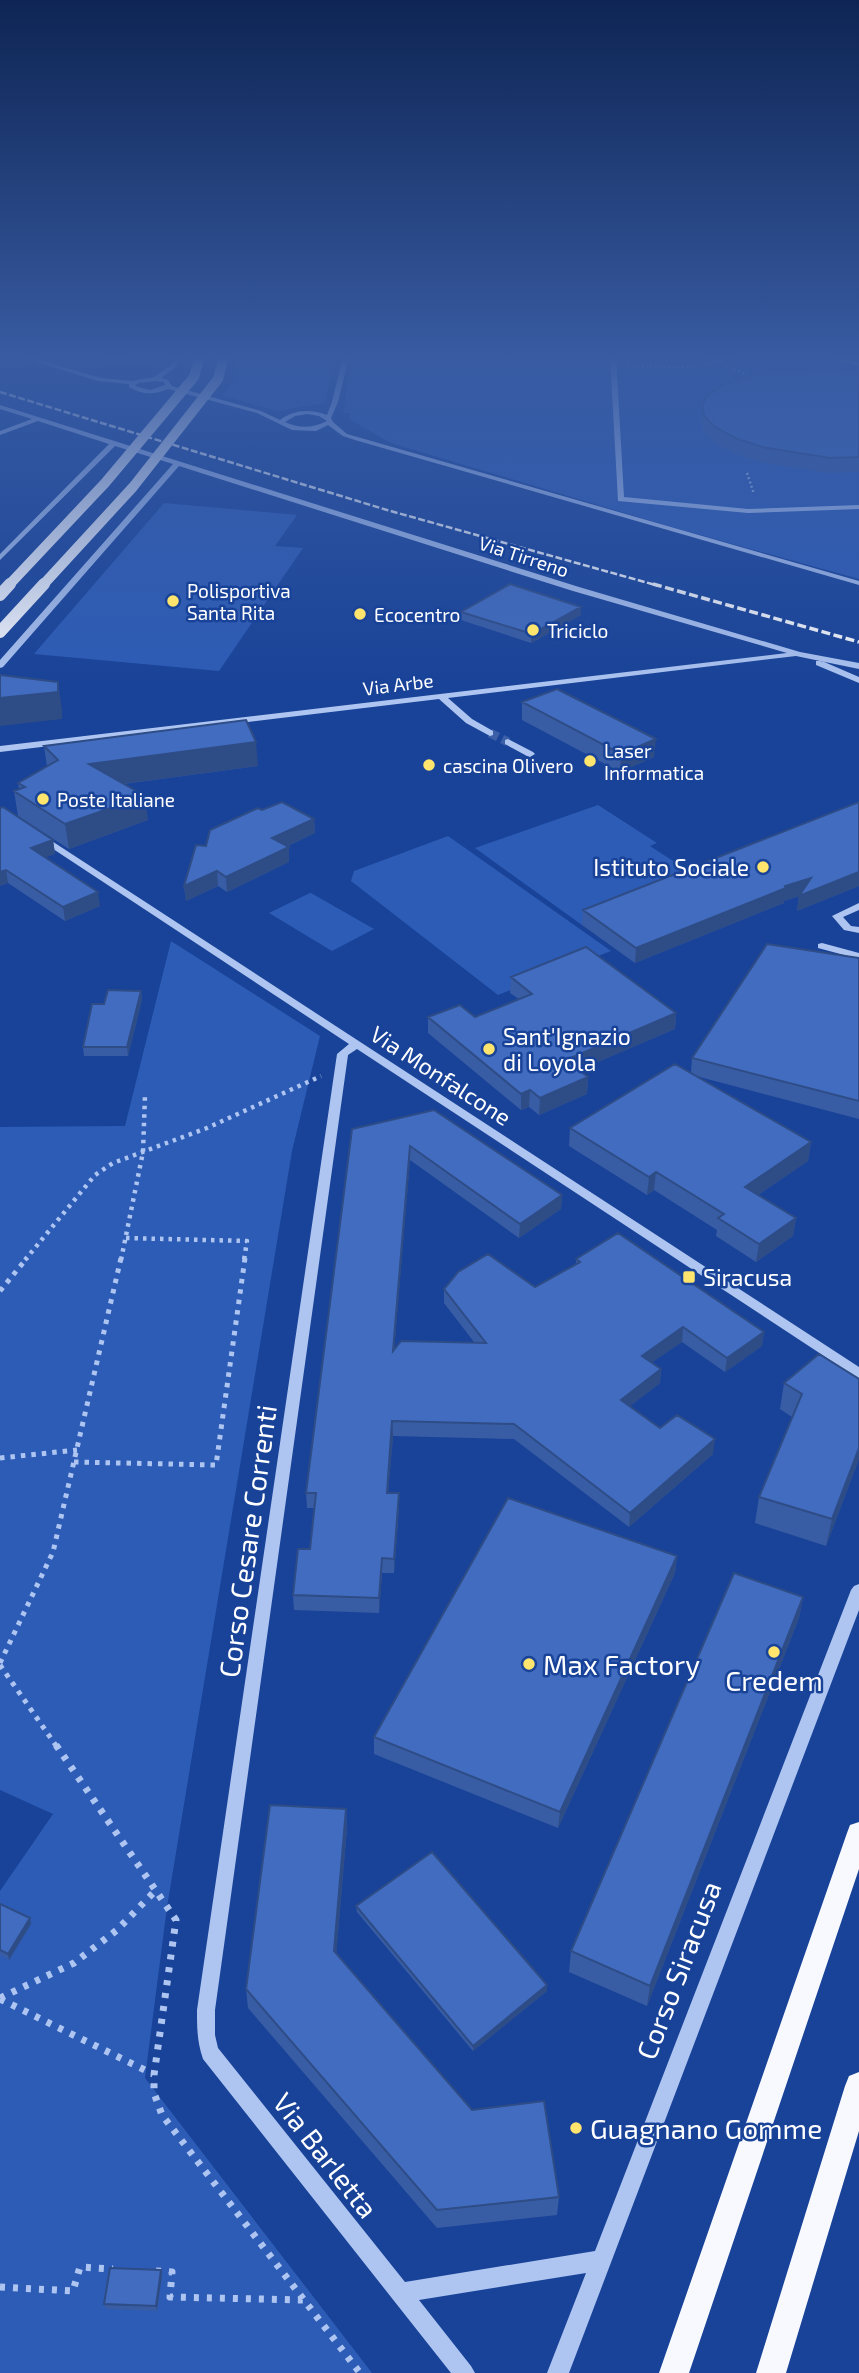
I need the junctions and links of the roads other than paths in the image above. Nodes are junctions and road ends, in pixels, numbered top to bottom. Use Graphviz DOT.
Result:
graph roads {
  1 [pos="90,467"];
  2 [pos="119,467"];
  3 [pos="148,467"];
  4 [pos="175,467"];
  5 [pos="190,467"];
  6 [pos="455,467"];
  7 [pos="619,467"];
  8 [pos="859,508"];
  9 [pos="0,558"];
  10 [pos="859,583"];
  11 [pos="0,595"];
  12 [pos="0,632"];
  13 [pos="799,654"];
  14 [pos="0,666"];
  15 [pos="859,666"];
  16 [pos="859,680"];
  17 [pos="441,697"];
  18 [pos="490,733"];
  19 [pos="508,742"];
  20 [pos="0,749"];
  21 [pos="530,754"];
  22 [pos="34,833"];
  23 [pos="859,906"];
  24 [pos="859,930"];
  25 [pos="822,946"];
  26 [pos="859,956"];
  27 [pos="357,1044"];
  28 [pos="859,1374"];
  29 [pos="859,1590"];
  30 [pos="859,1833"];
  31 [pos="210,2052"];
  32 [pos="859,2086"];
  33 [pos="601,2260"];
  34 [pos="399,2293"];
  35 [pos="464,2373"];
  36 [pos="558,2373"];
  37 [pos="674,2373"];
  38 [pos="771,2373"];
  1 -- 9 [label="street"];
  2 -- 11 [label="main road, bridge"];
  3 -- 12 [label="main road, bridge"];
  4 -- 14 [label="street"];
  5 -- 13 [label="street, Via Tirreno"];
  6 -- 10 [label="street"];
  7 -- 8 [label="street"];
  13 -- 15 [label="street, Via Tirreno"];
  13 -- 16 [label="street, Via Tirreno"];
  13 -- 17 [label="street, Via Arbe"];
  17 -- 18 [label="street"];
  17 -- 20 [label="street, Via Arbe"];
  19 -- 21 [label="street"];
  22 -- 27 [label="street, Via Monfalcone"];
  23 -- 24 [label="street"];
  25 -- 26 [label="street"];
  27 -- 28 [label="street, Via Monfalcone"];
  27 -- 31 [label="street, Corso Cesare Correnti"];
  29 -- 33 [label="street, Corso Siracusa"];
  30 -- 37 [label="main road"];
  31 -- 34 [label="street, Via Barletta"];
  32 -- 38 [label="main road"];
  33 -- 34 [label="street"];
  33 -- 36 [label="street, Corso Siracusa"];
  34 -- 35 [label="street, Via Barletta"];
}
